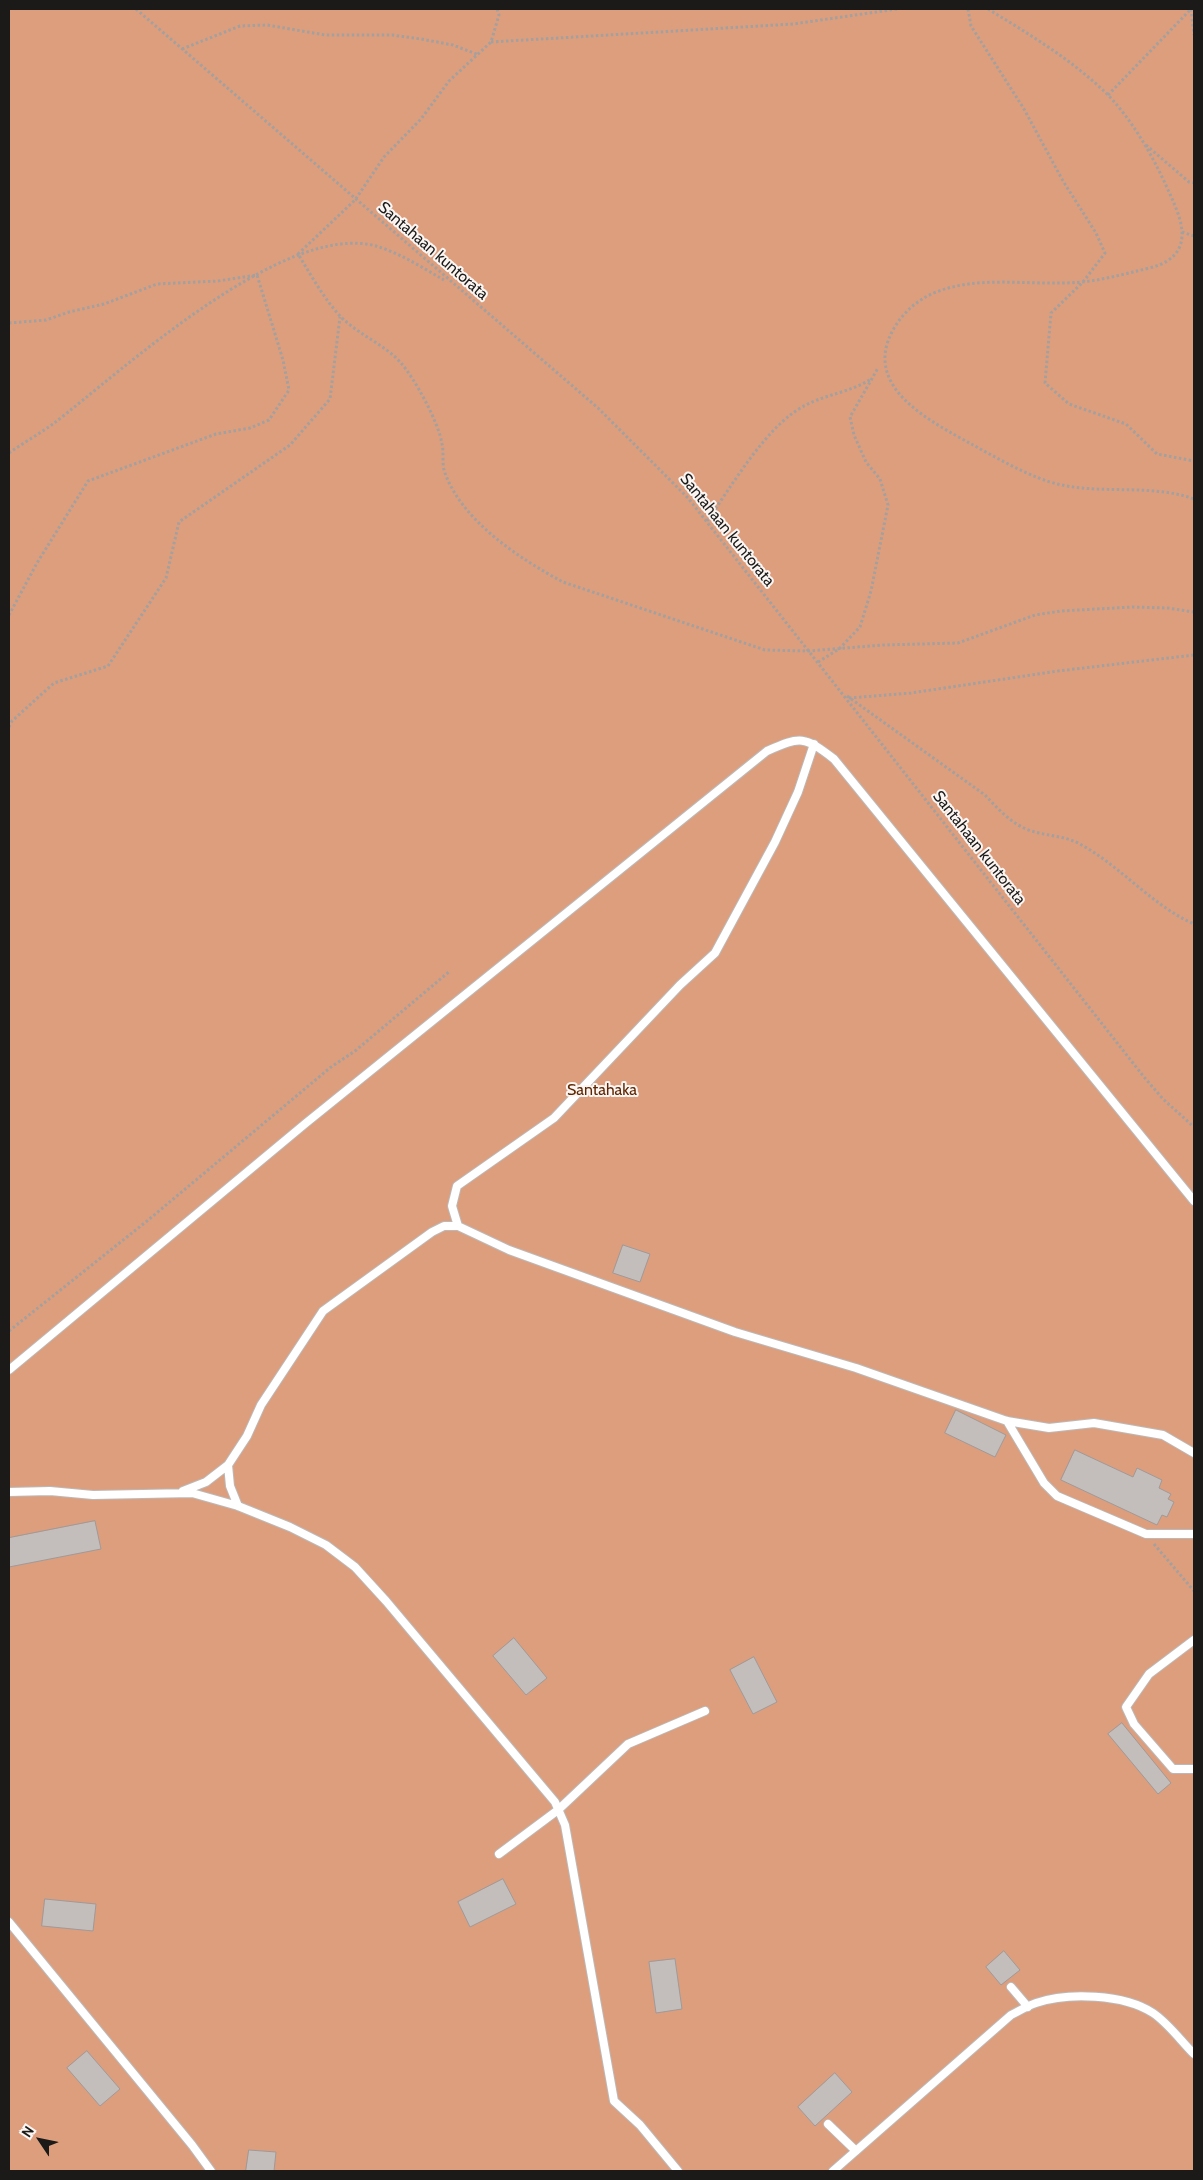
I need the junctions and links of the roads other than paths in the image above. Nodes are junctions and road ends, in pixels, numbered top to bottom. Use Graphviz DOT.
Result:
graph roads {
  1 [pos="814,744"];
  2 [pos="1194,1201"];
  3 [pos="458,1226"];
  4 [pos="9,1370"];
  5 [pos="1007,1421"];
  6 [pos="1194,1453"];
  7 [pos="228,1465"];
  8 [pos="9,1492"];
  9 [pos="179,1493"];
  10 [pos="238,1506"];
  11 [pos="1194,1534"];
  12 [pos="1194,1640"];
  13 [pos="705,1711"];
  14 [pos="1194,1769"];
  15 [pos="558,1810"];
  16 [pos="499,1854"];
  17 [pos="9,1922"];
  18 [pos="1012,1987"];
  19 [pos="1028,2006"];
  20 [pos="1194,2054"];
  21 [pos="828,2124"];
  22 [pos="856,2151"];
  23 [pos="677,2170"];
  24 [pos="210,2171"];
  25 [pos="666,2171"];
  26 [pos="833,2171"];
  1 -- 2 [label="lane"];
  1 -- 3 [label="lane"];
  1 -- 4 [label="lane"];
  3 -- 5 [label="lane"];
  3 -- 7 [label="lane"];
  5 -- 6 [label="lane"];
  5 -- 11 [label="lane"];
  7 -- 9 [label="lane"];
  7 -- 10 [label="lane"];
  8 -- 9 [label="lane"];
  9 -- 10 [label="lane"];
  10 -- 15 [label="lane"];
  12 -- 14 [label="lane"];
  13 -- 15 [label="lane"];
  15 -- 16 [label="lane"];
  15 -- 23 [label="lane"];
  17 -- 24 [label="lane"];
  18 -- 19 [label="lane"];
  19 -- 20 [label="lane"];
  19 -- 22 [label="lane"];
  21 -- 22 [label="lane"];
  22 -- 26 [label="lane"];
  23 -- 25 [label="lane"];
}
